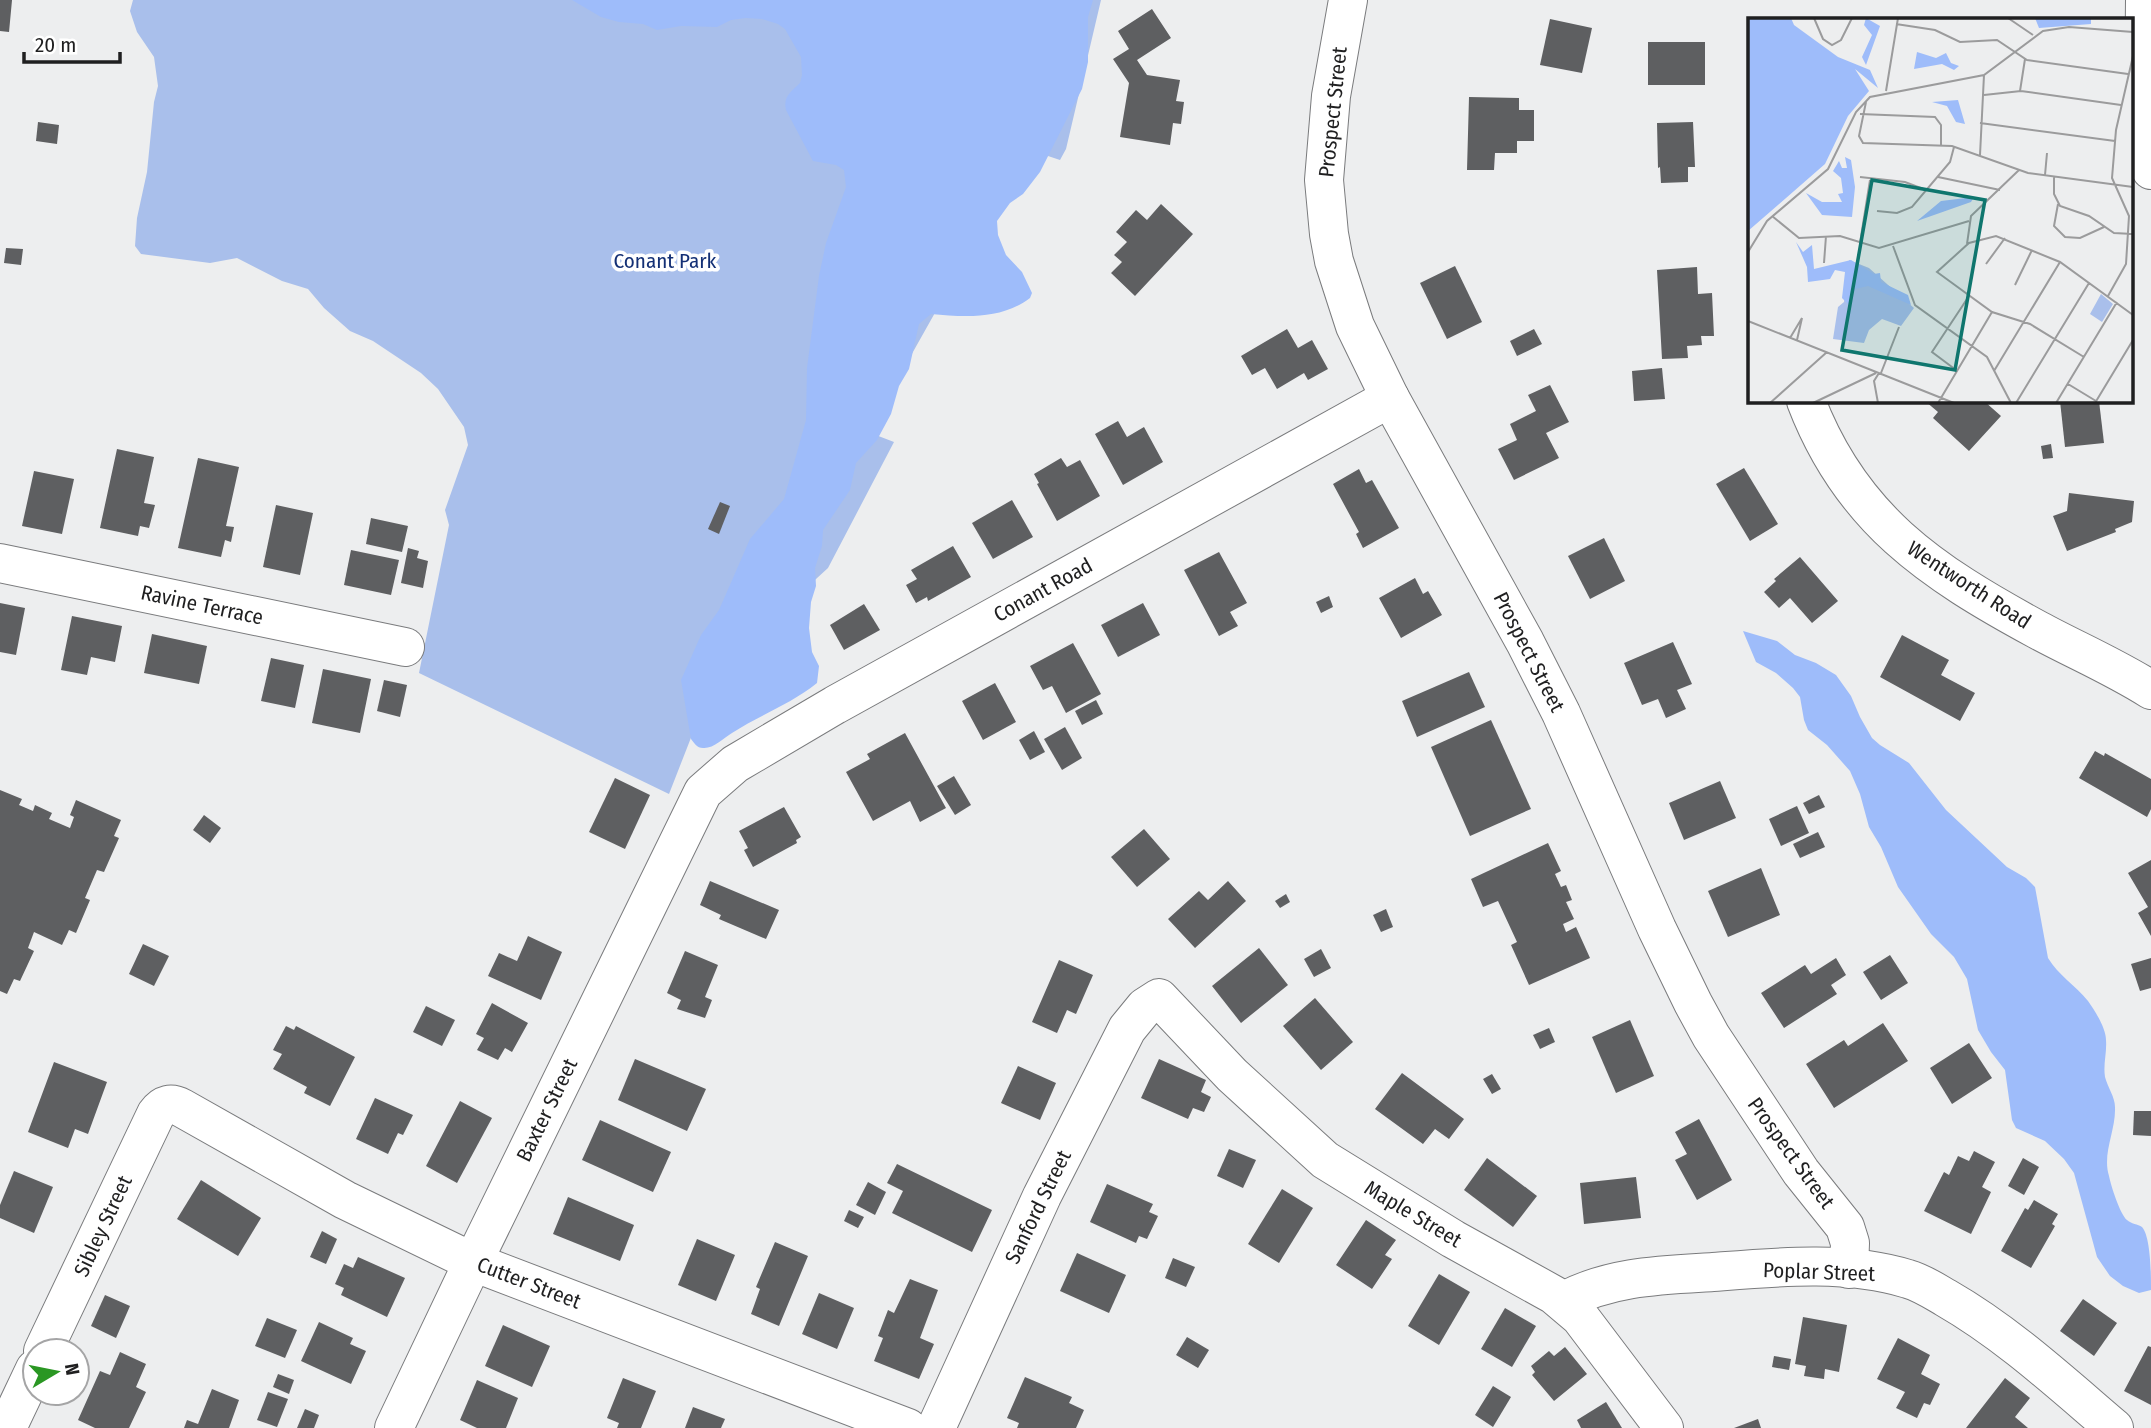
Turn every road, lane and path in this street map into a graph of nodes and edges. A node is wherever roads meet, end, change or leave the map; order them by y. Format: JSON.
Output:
{"nodes":[{"id":1,"x":1348,"y":0,"type":"edge"},
{"id":2,"x":2145,"y":0,"type":"edge"},
{"id":3,"x":2151,"y":170,"type":"edge"},
{"id":4,"x":1390,"y":398,"type":"junction"},
{"id":5,"x":1806,"y":402,"type":"edge"},
{"id":6,"x":0,"y":563,"type":"edge"},
{"id":7,"x":405,"y":647,"type":"dead end"},
{"id":8,"x":2148,"y":676,"type":"edge"},
{"id":9,"x":703,"y":793,"type":"joint"},
{"id":10,"x":1159,"y":998,"type":"joint"},
{"id":11,"x":167,"y":1105,"type":"joint"},
{"id":12,"x":473,"y":1262,"type":"junction"},
{"id":13,"x":1849,"y":1269,"type":"junction"},
{"id":14,"x":1564,"y":1301,"type":"junction"},
{"id":15,"x":51,"y":1337,"type":"edge"},
{"id":16,"x":21,"y":1398,"type":"edge"},
{"id":17,"x":7,"y":1428,"type":"edge"},
{"id":18,"x":394,"y":1428,"type":"edge"},
{"id":19,"x":908,"y":1428,"type":"edge"},
{"id":20,"x":936,"y":1428,"type":"edge"},
{"id":21,"x":1664,"y":1428,"type":"edge"},
{"id":22,"x":2113,"y":1428,"type":"edge"}],
"edges":[{"from":1,"to":4,"type":"street","name":"Prospect Street"},
{"from":2,"to":3,"type":"street"},
{"from":4,"to":9,"type":"street","name":"Conant Road"},
{"from":4,"to":13,"type":"street","name":"Prospect Street"},
{"from":5,"to":8,"type":"street","name":"Wentworth Road"},
{"from":6,"to":7,"type":"street","name":"Ravine Terrace"},
{"from":9,"to":12,"type":"street","name":"Baxter Street"},
{"from":10,"to":14,"type":"street","name":"Maple Street"},
{"from":10,"to":20,"type":"street","name":"Sanford Street"},
{"from":11,"to":12,"type":"street","name":"Cutter Street"},
{"from":11,"to":15,"type":"street","name":"Sibley Street"},
{"from":12,"to":18,"type":"street","name":"Baxter Street"},
{"from":12,"to":19,"type":"street","name":"Cutter Street"},
{"from":13,"to":14,"type":"street","name":"Poplar Street"},
{"from":13,"to":22,"type":"street","name":"Poplar Street"},
{"from":14,"to":21,"type":"street","name":"Maple Street"},
{"from":16,"to":17,"type":"street"}]}
